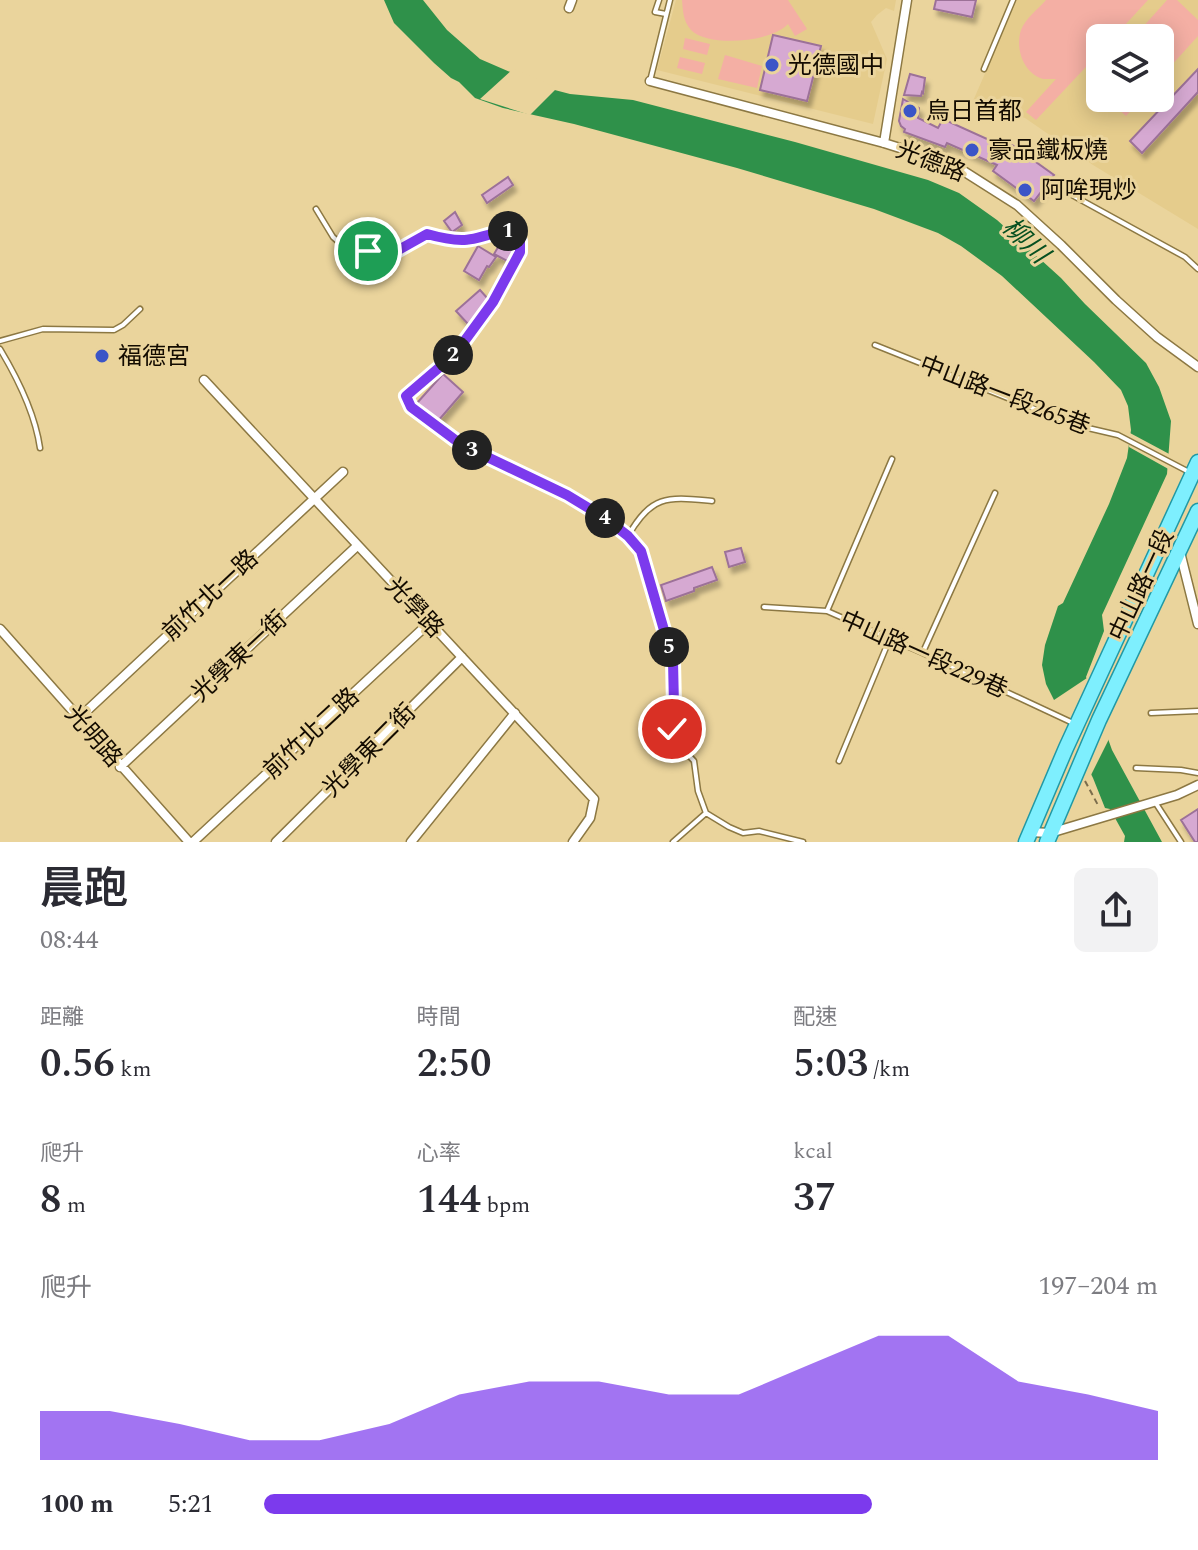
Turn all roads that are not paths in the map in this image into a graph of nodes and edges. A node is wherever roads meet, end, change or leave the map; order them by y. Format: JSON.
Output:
{"nodes":[{"id":1,"x":659,"y":0,"type":"edge"},
{"id":2,"x":670,"y":0,"type":"edge"},
{"id":3,"x":907,"y":0,"type":"edge"},
{"id":4,"x":1013,"y":0,"type":"edge"},
{"id":5,"x":666,"y":14,"type":"junction"},
{"id":6,"x":984,"y":69,"type":"dead end"},
{"id":7,"x":650,"y":81,"type":"joint"},
{"id":8,"x":884,"y":143,"type":"junction"},
{"id":9,"x":1061,"y":189,"type":"dead end"},
{"id":10,"x":316,"y":209,"type":"dead end"},
{"id":11,"x":1198,"y":269,"type":"edge"},
{"id":12,"x":140,"y":309,"type":"dead end"},
{"id":13,"x":0,"y":341,"type":"edge"},
{"id":14,"x":875,"y":345,"type":"dead end"},
{"id":15,"x":0,"y":349,"type":"edge"},
{"id":16,"x":1198,"y":367,"type":"edge"},
{"id":17,"x":204,"y":380,"type":"dead end"},
{"id":18,"x":40,"y":448,"type":"dead end"},
{"id":19,"x":892,"y":459,"type":"dead end"},
{"id":20,"x":1190,"y":467,"type":"edge"},
{"id":21,"x":343,"y":472,"type":"dead end"},
{"id":22,"x":995,"y":493,"type":"dead end"},
{"id":23,"x":314,"y":498,"type":"junction"},
{"id":24,"x":712,"y":501,"type":"dead end"},
{"id":25,"x":1198,"y":511,"type":"edge"},
{"id":26,"x":1194,"y":529,"type":"edge"},
{"id":27,"x":628,"y":536,"type":"junction"},
{"id":28,"x":357,"y":546,"type":"junction"},
{"id":29,"x":1180,"y":552,"type":"junction"},
{"id":30,"x":764,"y":607,"type":"dead end"},
{"id":31,"x":1196,"y":608,"type":"edge"},
{"id":32,"x":827,"y":611,"type":"junction"},
{"id":33,"x":429,"y":623,"type":"junction"},
{"id":34,"x":1198,"y":624,"type":"edge"},
{"id":35,"x":0,"y":629,"type":"edge"},
{"id":36,"x":890,"y":638,"type":"junction"},
{"id":37,"x":923,"y":653,"type":"junction"},
{"id":38,"x":462,"y":657,"type":"junction"},
{"id":39,"x":1198,"y":711,"type":"edge"},
{"id":40,"x":515,"y":713,"type":"junction"},
{"id":41,"x":1151,"y":713,"type":"dead end"},
{"id":42,"x":78,"y":719,"type":"junction"},
{"id":43,"x":1077,"y":725,"type":"junction"},
{"id":44,"x":839,"y":761,"type":"dead end"},
{"id":45,"x":120,"y":767,"type":"junction"},
{"id":46,"x":1136,"y":768,"type":"dead end"},
{"id":47,"x":1198,"y":773,"type":"edge"},
{"id":48,"x":1198,"y":785,"type":"edge"},
{"id":49,"x":1155,"y":802,"type":"junction"},
{"id":50,"x":706,"y":813,"type":"junction"},
{"id":51,"x":1028,"y":837,"type":"edge"},
{"id":52,"x":1048,"y":838,"type":"edge"},
{"id":53,"x":191,"y":842,"type":"edge"},
{"id":54,"x":276,"y":842,"type":"edge"},
{"id":55,"x":411,"y":842,"type":"edge"},
{"id":56,"x":573,"y":842,"type":"edge"},
{"id":57,"x":673,"y":842,"type":"edge"},
{"id":58,"x":803,"y":842,"type":"edge"},
{"id":59,"x":1181,"y":842,"type":"edge"}],
"edges":[{"from":1,"to":5,"type":"lane"},
{"from":2,"to":5,"type":"lane"},
{"from":3,"to":8,"type":"street"},
{"from":4,"to":6,"type":"lane"},
{"from":5,"to":7,"type":"lane"},
{"from":7,"to":8,"type":"street","name":"光德路"},
{"from":8,"to":16,"type":"street","name":"光德路"},
{"from":9,"to":11,"type":"lane"},
{"from":10,"to":27,"type":"lane"},
{"from":12,"to":13,"type":"lane"},
{"from":14,"to":20,"type":"lane","name":"中山路一段265巷"},
{"from":15,"to":18,"type":"lane"},
{"from":17,"to":23,"type":"street","name":"光學路"},
{"from":19,"to":32,"type":"lane"},
{"from":20,"to":43,"type":"main road","name":"中山路一段"},
{"from":21,"to":23,"type":"street","name":"前竹北一路"},
{"from":22,"to":37,"type":"lane"},
{"from":23,"to":28,"type":"street","name":"光學路"},
{"from":23,"to":42,"type":"street","name":"前竹北一路"},
{"from":24,"to":27,"type":"lane"},
{"from":25,"to":26,"type":"main road","name":"中山路一段"},
{"from":26,"to":29,"type":"main road","name":"中山路一段"},
{"from":27,"to":50,"type":"lane"},
{"from":28,"to":33,"type":"street","name":"光學路"},
{"from":28,"to":45,"type":"street","name":"光學東一街"},
{"from":29,"to":31,"type":"street"},
{"from":29,"to":52,"type":"main road","name":"中山路一段"},
{"from":30,"to":32,"type":"lane","name":"中山路一段229巷"},
{"from":31,"to":34,"type":"street"},
{"from":32,"to":36,"type":"lane","name":"中山路一段229巷"},
{"from":33,"to":38,"type":"street","name":"光學路"},
{"from":33,"to":53,"type":"street","name":"前竹北二路"},
{"from":35,"to":42,"type":"street","name":"光明路"},
{"from":36,"to":37,"type":"lane","name":"中山路一段229巷"},
{"from":36,"to":44,"type":"lane"},
{"from":37,"to":43,"type":"lane","name":"中山路一段229巷"},
{"from":38,"to":40,"type":"street","name":"光學路"},
{"from":38,"to":54,"type":"street","name":"光學東二街"},
{"from":39,"to":41,"type":"lane"},
{"from":40,"to":55,"type":"street"},
{"from":40,"to":56,"type":"street","name":"光學路"},
{"from":42,"to":45,"type":"street","name":"光明路"},
{"from":43,"to":51,"type":"main road","name":"中山路一段"},
{"from":45,"to":53,"type":"street","name":"光明路"},
{"from":46,"to":47,"type":"lane"},
{"from":48,"to":49,"type":"street"},
{"from":49,"to":52,"type":"street"},
{"from":49,"to":59,"type":"lane"},
{"from":50,"to":57,"type":"lane"},
{"from":50,"to":58,"type":"lane"},
{"from":51,"to":52,"type":"street"}]}
